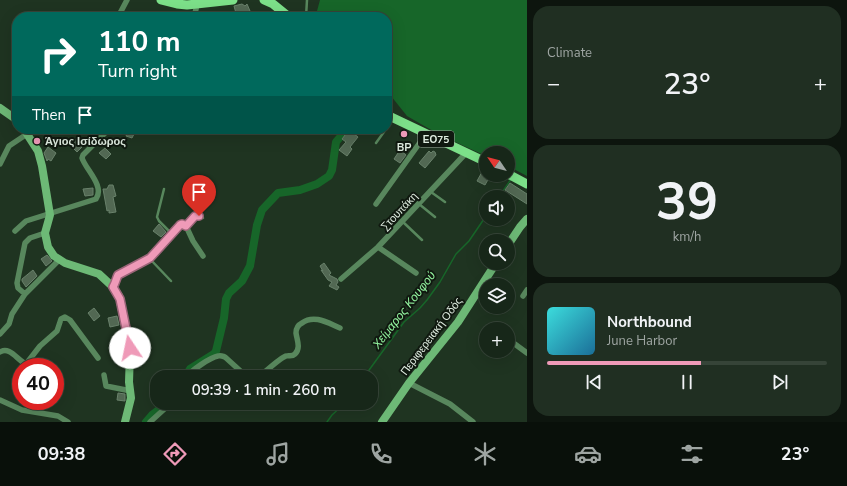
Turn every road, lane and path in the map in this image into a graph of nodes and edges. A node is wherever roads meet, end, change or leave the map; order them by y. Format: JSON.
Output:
{"nodes":[{"id":1,"x":127,"y":0,"type":"edge"},
{"id":2,"x":163,"y":0,"type":"edge"},
{"id":3,"x":233,"y":0,"type":"edge"},
{"id":4,"x":264,"y":0,"type":"edge"},
{"id":5,"x":307,"y":0,"type":"edge"},
{"id":6,"x":197,"y":5,"type":"junction"},
{"id":7,"x":121,"y":12,"type":"edge"},
{"id":8,"x":195,"y":12,"type":"edge"},
{"id":9,"x":282,"y":12,"type":"edge"},
{"id":10,"x":306,"y":12,"type":"edge"},
{"id":11,"x":0,"y":108,"type":"edge"},
{"id":12,"x":12,"y":116,"type":"edge"},
{"id":13,"x":392,"y":118,"type":"edge"},
{"id":14,"x":25,"y":134,"type":"edge"},
{"id":15,"x":30,"y":134,"type":"edge"},
{"id":16,"x":103,"y":134,"type":"edge"},
{"id":17,"x":382,"y":134,"type":"edge"},
{"id":18,"x":426,"y":134,"type":"junction"},
{"id":19,"x":376,"y":143,"type":"dead end"},
{"id":20,"x":467,"y":152,"type":"junction"},
{"id":21,"x":479,"y":158,"type":"edge"},
{"id":22,"x":0,"y":164,"type":"edge"},
{"id":23,"x":515,"y":176,"type":"edge"},
{"id":24,"x":515,"y":177,"type":"edge"},
{"id":25,"x":527,"y":180,"type":"edge"},
{"id":26,"x":527,"y":184,"type":"edge"},
{"id":27,"x":164,"y":189,"type":"dead end"},
{"id":28,"x":430,"y":192,"type":"junction"},
{"id":29,"x":445,"y":202,"type":"dead end"},
{"id":30,"x":376,"y":204,"type":"dead end"},
{"id":31,"x":419,"y":204,"type":"junction"},
{"id":32,"x":527,"y":212,"type":"edge"},
{"id":33,"x":50,"y":215,"type":"junction"},
{"id":34,"x":435,"y":217,"type":"dead end"},
{"id":35,"x":202,"y":218,"type":"dead end"},
{"id":36,"x":527,"y":219,"type":"edge"},
{"id":37,"x":403,"y":222,"type":"junction"},
{"id":38,"x":186,"y":226,"type":"junction"},
{"id":39,"x":520,"y":227,"type":"junction"},
{"id":40,"x":15,"y":231,"type":"dead end"},
{"id":41,"x":45,"y":233,"type":"junction"},
{"id":42,"x":172,"y":234,"type":"junction"},
{"id":43,"x":515,"y":234,"type":"edge"},
{"id":44,"x":422,"y":240,"type":"dead end"},
{"id":45,"x":378,"y":247,"type":"junction"},
{"id":46,"x":203,"y":256,"type":"dead end"},
{"id":47,"x":150,"y":258,"type":"junction"},
{"id":48,"x":59,"y":260,"type":"junction"},
{"id":49,"x":491,"y":270,"type":"edge"},
{"id":50,"x":416,"y":273,"type":"dead end"},
{"id":51,"x":341,"y":279,"type":"dead end"},
{"id":52,"x":171,"y":280,"type":"dead end"},
{"id":53,"x":113,"y":287,"type":"junction"},
{"id":54,"x":527,"y":290,"type":"edge"},
{"id":55,"x":26,"y":294,"type":"junction"},
{"id":56,"x":523,"y":296,"type":"dead end"},
{"id":57,"x":340,"y":328,"type":"dead end"},
{"id":58,"x":0,"y":334,"type":"edge"},
{"id":59,"x":515,"y":344,"type":"edge"},
{"id":60,"x":0,"y":352,"type":"edge"},
{"id":61,"x":527,"y":353,"type":"edge"},
{"id":62,"x":98,"y":358,"type":"dead end"},
{"id":63,"x":193,"y":370,"type":"edge"},
{"id":64,"x":239,"y":370,"type":"edge"},
{"id":65,"x":268,"y":370,"type":"edge"},
{"id":66,"x":104,"y":375,"type":"dead end"},
{"id":67,"x":409,"y":383,"type":"junction"},
{"id":68,"x":131,"y":391,"type":"junction"},
{"id":69,"x":0,"y":400,"type":"edge"},
{"id":70,"x":163,"y":410,"type":"edge"},
{"id":71,"x":68,"y":422,"type":"edge"},
{"id":72,"x":125,"y":422,"type":"edge"},
{"id":73,"x":150,"y":422,"type":"edge"},
{"id":74,"x":382,"y":422,"type":"edge"},
{"id":75,"x":473,"y":422,"type":"edge"}],
"edges":[{"from":1,"to":7,"type":"street"},
{"from":2,"to":6,"type":"main road"},
{"from":3,"to":6,"type":"main road"},
{"from":4,"to":9,"type":"main road"},
{"from":5,"to":10,"type":"lane"},
{"from":6,"to":8,"type":"street"},
{"from":11,"to":12,"type":"street"},
{"from":13,"to":18,"type":"main road","number":"ΕΟ75"},
{"from":14,"to":22,"type":"street"},
{"from":15,"to":33,"type":"street"},
{"from":16,"to":33,"type":"street"},
{"from":17,"to":19,"type":"lane"},
{"from":18,"to":20,"type":"main road","number":"ΕΟ75"},
{"from":18,"to":30,"type":"street"},
{"from":20,"to":21,"type":"main road","number":"ΕΟ75"},
{"from":20,"to":28,"type":"street","name":"Στουπάκη"},
{"from":23,"to":25,"type":"main road"},
{"from":24,"to":26,"type":"main road"},
{"from":27,"to":42,"type":"lane"},
{"from":28,"to":29,"type":"lane"},
{"from":28,"to":31,"type":"street","name":"Στουπάκη"},
{"from":31,"to":34,"type":"lane"},
{"from":31,"to":37,"type":"street","name":"Στουπάκη"},
{"from":32,"to":39,"type":"street"},
{"from":33,"to":40,"type":"street"},
{"from":33,"to":41,"type":"street"},
{"from":35,"to":38,"type":"lane"},
{"from":36,"to":39,"type":"street"},
{"from":37,"to":44,"type":"lane"},
{"from":37,"to":45,"type":"street","name":"Στουπάκη"},
{"from":38,"to":42,"type":"street"},
{"from":38,"to":46,"type":"street"},
{"from":39,"to":43,"type":"street"},
{"from":41,"to":48,"type":"street"},
{"from":41,"to":55,"type":"street"},
{"from":42,"to":47,"type":"street"},
{"from":45,"to":50,"type":"street"},
{"from":45,"to":51,"type":"street","name":"Στουπάκη"},
{"from":47,"to":52,"type":"lane"},
{"from":47,"to":53,"type":"street"},
{"from":48,"to":53,"type":"street"},
{"from":48,"to":55,"type":"street"},
{"from":49,"to":67,"type":"street","name":"Περιφερειακή Οδός"},
{"from":53,"to":68,"type":"street"},
{"from":54,"to":56,"type":"street"},
{"from":55,"to":58,"type":"street"},
{"from":57,"to":65,"type":"street"},
{"from":59,"to":61,"type":"street"},
{"from":60,"to":62,"type":"street"},
{"from":63,"to":64,"type":"street"},
{"from":66,"to":68,"type":"street"},
{"from":67,"to":74,"type":"street","name":"Περιφερειακή Οδός"},
{"from":67,"to":75,"type":"street"},
{"from":68,"to":72,"type":"street"},
{"from":69,"to":71,"type":"street"},
{"from":70,"to":73,"type":"street"}]}
